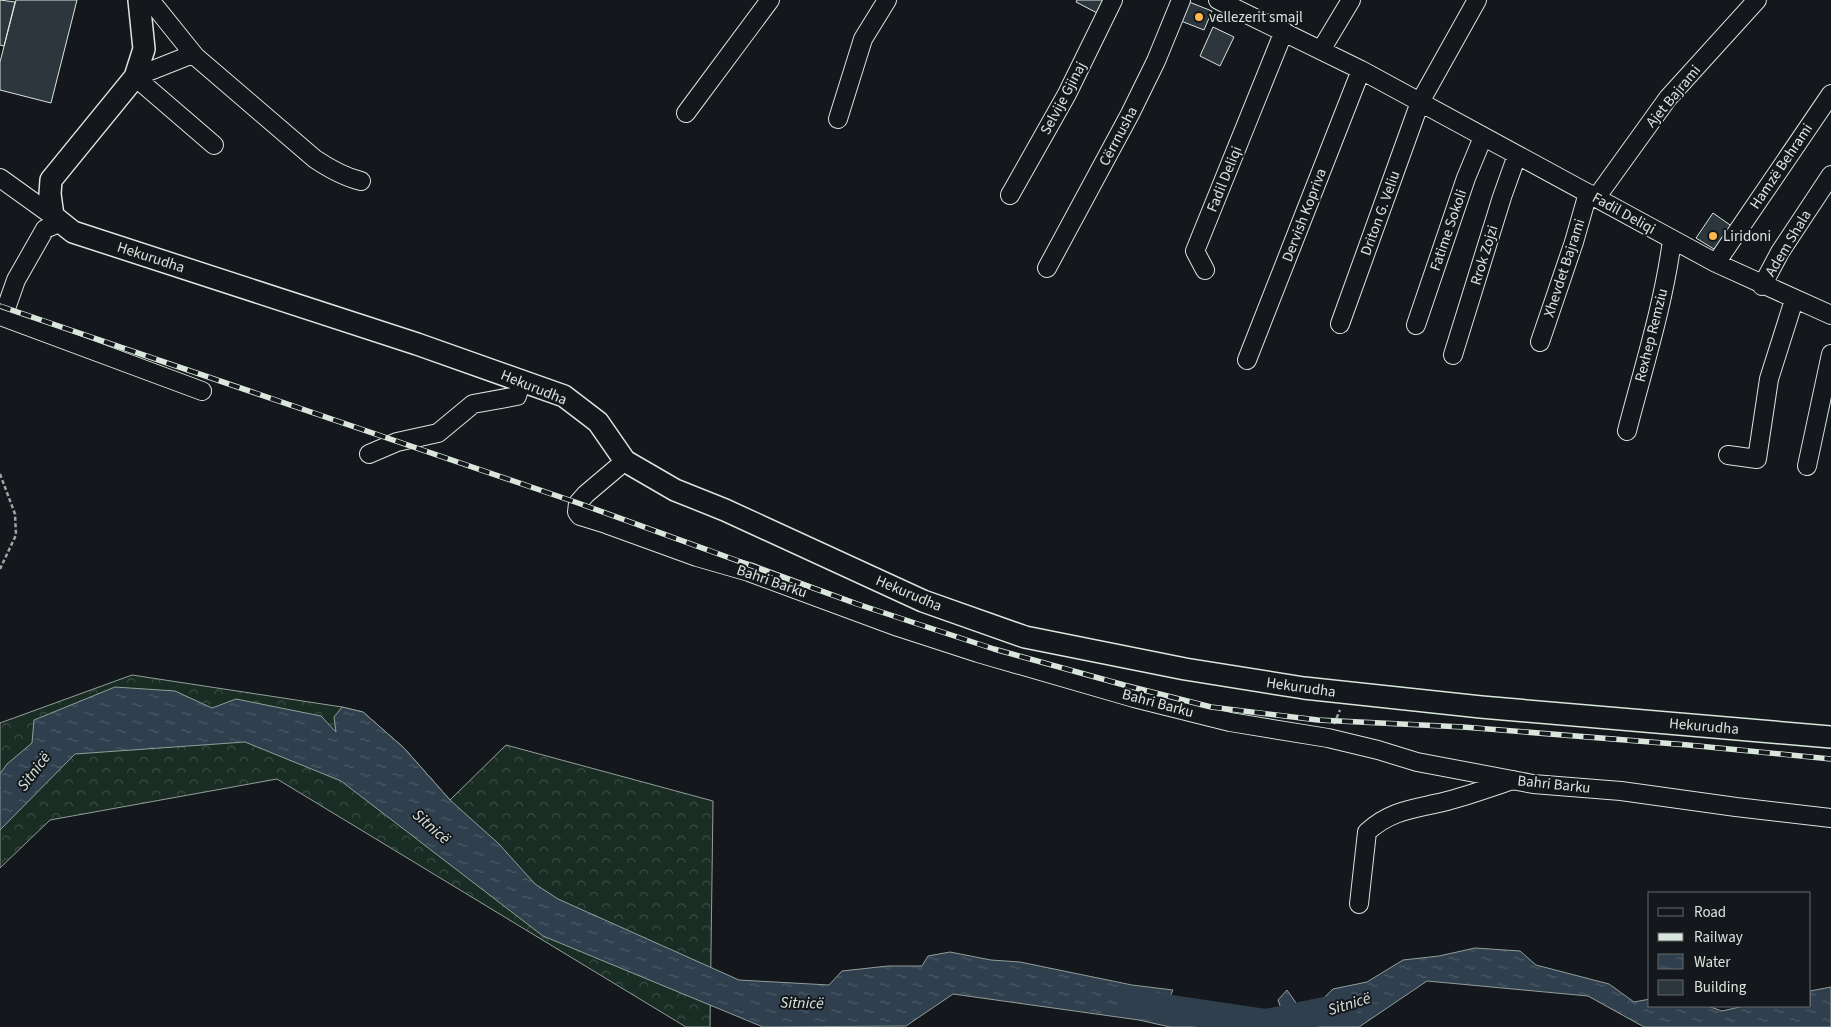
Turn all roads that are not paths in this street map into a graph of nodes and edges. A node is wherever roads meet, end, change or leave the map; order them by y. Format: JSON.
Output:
{"nodes":[{"id":1,"x":139,"y":0,"type":"edge"},
{"id":2,"x":150,"y":0,"type":"edge"},
{"id":3,"x":770,"y":0,"type":"edge"},
{"id":4,"x":887,"y":0,"type":"edge"},
{"id":5,"x":1113,"y":0,"type":"edge"},
{"id":6,"x":1181,"y":0,"type":"edge"},
{"id":7,"x":1218,"y":0,"type":"edge"},
{"id":8,"x":1351,"y":0,"type":"edge"},
{"id":9,"x":1477,"y":0,"type":"edge"},
{"id":10,"x":1757,"y":0,"type":"edge"},
{"id":11,"x":1284,"y":31,"type":"junction"},
{"id":12,"x":1321,"y":50,"type":"junction"},
{"id":13,"x":195,"y":56,"type":"junction"},
{"id":14,"x":1361,"y":70,"type":"junction"},
{"id":15,"x":135,"y":77,"type":"junction"},
{"id":16,"x":1831,"y":94,"type":"edge"},
{"id":17,"x":1420,"y":102,"type":"junction"},
{"id":18,"x":686,"y":113,"type":"dead end"},
{"id":19,"x":838,"y":120,"type":"dead end"},
{"id":20,"x":1483,"y":136,"type":"junction"},
{"id":21,"x":214,"y":145,"type":"dead end"},
{"id":22,"x":1517,"y":155,"type":"junction"},
{"id":23,"x":1831,"y":175,"type":"edge"},
{"id":24,"x":0,"y":178,"type":"edge"},
{"id":25,"x":361,"y":181,"type":"dead end"},
{"id":26,"x":1010,"y":195,"type":"dead end"},
{"id":27,"x":1592,"y":196,"type":"junction"},
{"id":28,"x":57,"y":219,"type":"junction"},
{"id":29,"x":1672,"y":240,"type":"junction"},
{"id":30,"x":1716,"y":264,"type":"junction"},
{"id":31,"x":1047,"y":268,"type":"dead end"},
{"id":32,"x":1205,"y":270,"type":"dead end"},
{"id":33,"x":1762,"y":286,"type":"junction"},
{"id":34,"x":1794,"y":300,"type":"junction"},
{"id":35,"x":1831,"y":315,"type":"edge"},
{"id":36,"x":1340,"y":324,"type":"dead end"},
{"id":37,"x":1416,"y":325,"type":"dead end"},
{"id":38,"x":1540,"y":342,"type":"dead end"},
{"id":39,"x":1831,"y":354,"type":"edge"},
{"id":40,"x":1453,"y":355,"type":"dead end"},
{"id":41,"x":1247,"y":360,"type":"dead end"},
{"id":42,"x":522,"y":380,"type":"junction"},
{"id":43,"x":202,"y":391,"type":"dead end"},
{"id":44,"x":1627,"y":431,"type":"dead end"},
{"id":45,"x":369,"y":454,"type":"dead end"},
{"id":46,"x":1728,"y":455,"type":"dead end"},
{"id":47,"x":625,"y":461,"type":"junction"},
{"id":48,"x":1807,"y":466,"type":"dead end"},
{"id":49,"x":1831,"y":738,"type":"edge"},
{"id":50,"x":1514,"y":780,"type":"junction"},
{"id":51,"x":1831,"y":818,"type":"edge"},
{"id":52,"x":1359,"y":904,"type":"dead end"}],
"edges":[{"from":1,"to":15,"type":"main road"},
{"from":2,"to":13,"type":"street"},
{"from":3,"to":18,"type":"street"},
{"from":4,"to":19,"type":"street"},
{"from":5,"to":26,"type":"street","name":"Selvije Gjinaj"},
{"from":6,"to":31,"type":"street","name":"Cërrnusha"},
{"from":7,"to":11,"type":"street","name":"Fadil Deliqi"},
{"from":8,"to":12,"type":"street"},
{"from":9,"to":17,"type":"street"},
{"from":10,"to":27,"type":"street","name":"Ajet Bajrami"},
{"from":11,"to":12,"type":"street","name":"Fadil Deliqi"},
{"from":11,"to":32,"type":"street","name":"Fadil Deliqi"},
{"from":12,"to":14,"type":"street","name":"Fadil Deliqi"},
{"from":13,"to":15,"type":"street"},
{"from":13,"to":25,"type":"street"},
{"from":14,"to":17,"type":"street","name":"Fadil Deliqi"},
{"from":14,"to":41,"type":"street","name":"Dervish Kopriva"},
{"from":15,"to":21,"type":"street"},
{"from":15,"to":28,"type":"main road"},
{"from":16,"to":30,"type":"street","name":"Hamzë Behrami"},
{"from":17,"to":20,"type":"street","name":"Fadil Deliqi"},
{"from":17,"to":36,"type":"street","name":"Driton G. Veliu"},
{"from":20,"to":22,"type":"street","name":"Fadil Deliqi"},
{"from":20,"to":37,"type":"street","name":"Fatime Sokoli"},
{"from":22,"to":27,"type":"street","name":"Fadil Deliqi"},
{"from":22,"to":40,"type":"street","name":"Rrok Zojzi"},
{"from":23,"to":33,"type":"street","name":"Adem Shala"},
{"from":24,"to":28,"type":"street"},
{"from":27,"to":29,"type":"street","name":"Fadil Deliqi"},
{"from":27,"to":38,"type":"street","name":"Xhevdet Bajrami"},
{"from":28,"to":42,"type":"main road","name":"Hekurudha"},
{"from":28,"to":43,"type":"street"},
{"from":29,"to":30,"type":"street","name":"Fadil Deliqi"},
{"from":29,"to":44,"type":"street","name":"Rexhep Remziu"},
{"from":30,"to":33,"type":"street","name":"Fadil Deliqi"},
{"from":33,"to":34,"type":"street","name":"Fadil Deliqi"},
{"from":34,"to":35,"type":"street","name":"Fadil Deliqi"},
{"from":34,"to":46,"type":"street"},
{"from":39,"to":48,"type":"street"},
{"from":42,"to":45,"type":"street"},
{"from":42,"to":47,"type":"main road","name":"Hekurudha"},
{"from":47,"to":49,"type":"main road","name":"Hekurudha"},
{"from":47,"to":50,"type":"street","name":"Bahri Barku"},
{"from":50,"to":51,"type":"street","name":"Bahri Barku"},
{"from":50,"to":52,"type":"street"}]}
